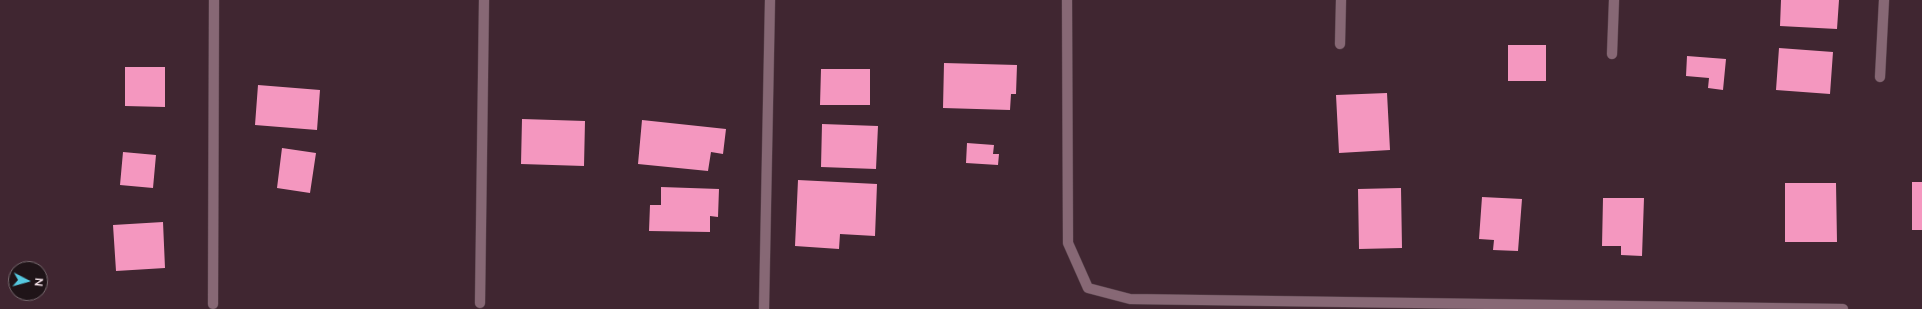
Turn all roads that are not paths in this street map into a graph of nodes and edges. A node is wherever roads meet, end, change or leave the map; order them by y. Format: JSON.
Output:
{"nodes":[{"id":1,"x":214,"y":0,"type":"edge"},
{"id":2,"x":484,"y":0,"type":"edge"},
{"id":3,"x":770,"y":0,"type":"edge"},
{"id":4,"x":1066,"y":0,"type":"edge"},
{"id":5,"x":1341,"y":0,"type":"edge"},
{"id":6,"x":1614,"y":0,"type":"edge"},
{"id":7,"x":1884,"y":0,"type":"edge"},
{"id":8,"x":1340,"y":44,"type":"dead end"},
{"id":9,"x":1612,"y":54,"type":"dead end"},
{"id":10,"x":1880,"y":77,"type":"dead end"},
{"id":11,"x":480,"y":303,"type":"dead end"},
{"id":12,"x":213,"y":304,"type":"dead end"},
{"id":13,"x":1690,"y":308,"type":"edge"},
{"id":14,"x":764,"y":309,"type":"edge"},
{"id":15,"x":1844,"y":309,"type":"edge"}],
"edges":[{"from":1,"to":12,"type":"street"},
{"from":2,"to":11,"type":"street"},
{"from":3,"to":14,"type":"street"},
{"from":4,"to":13,"type":"street"},
{"from":5,"to":8,"type":"street"},
{"from":6,"to":9,"type":"street"},
{"from":7,"to":10,"type":"street"},
{"from":13,"to":15,"type":"street"}]}
